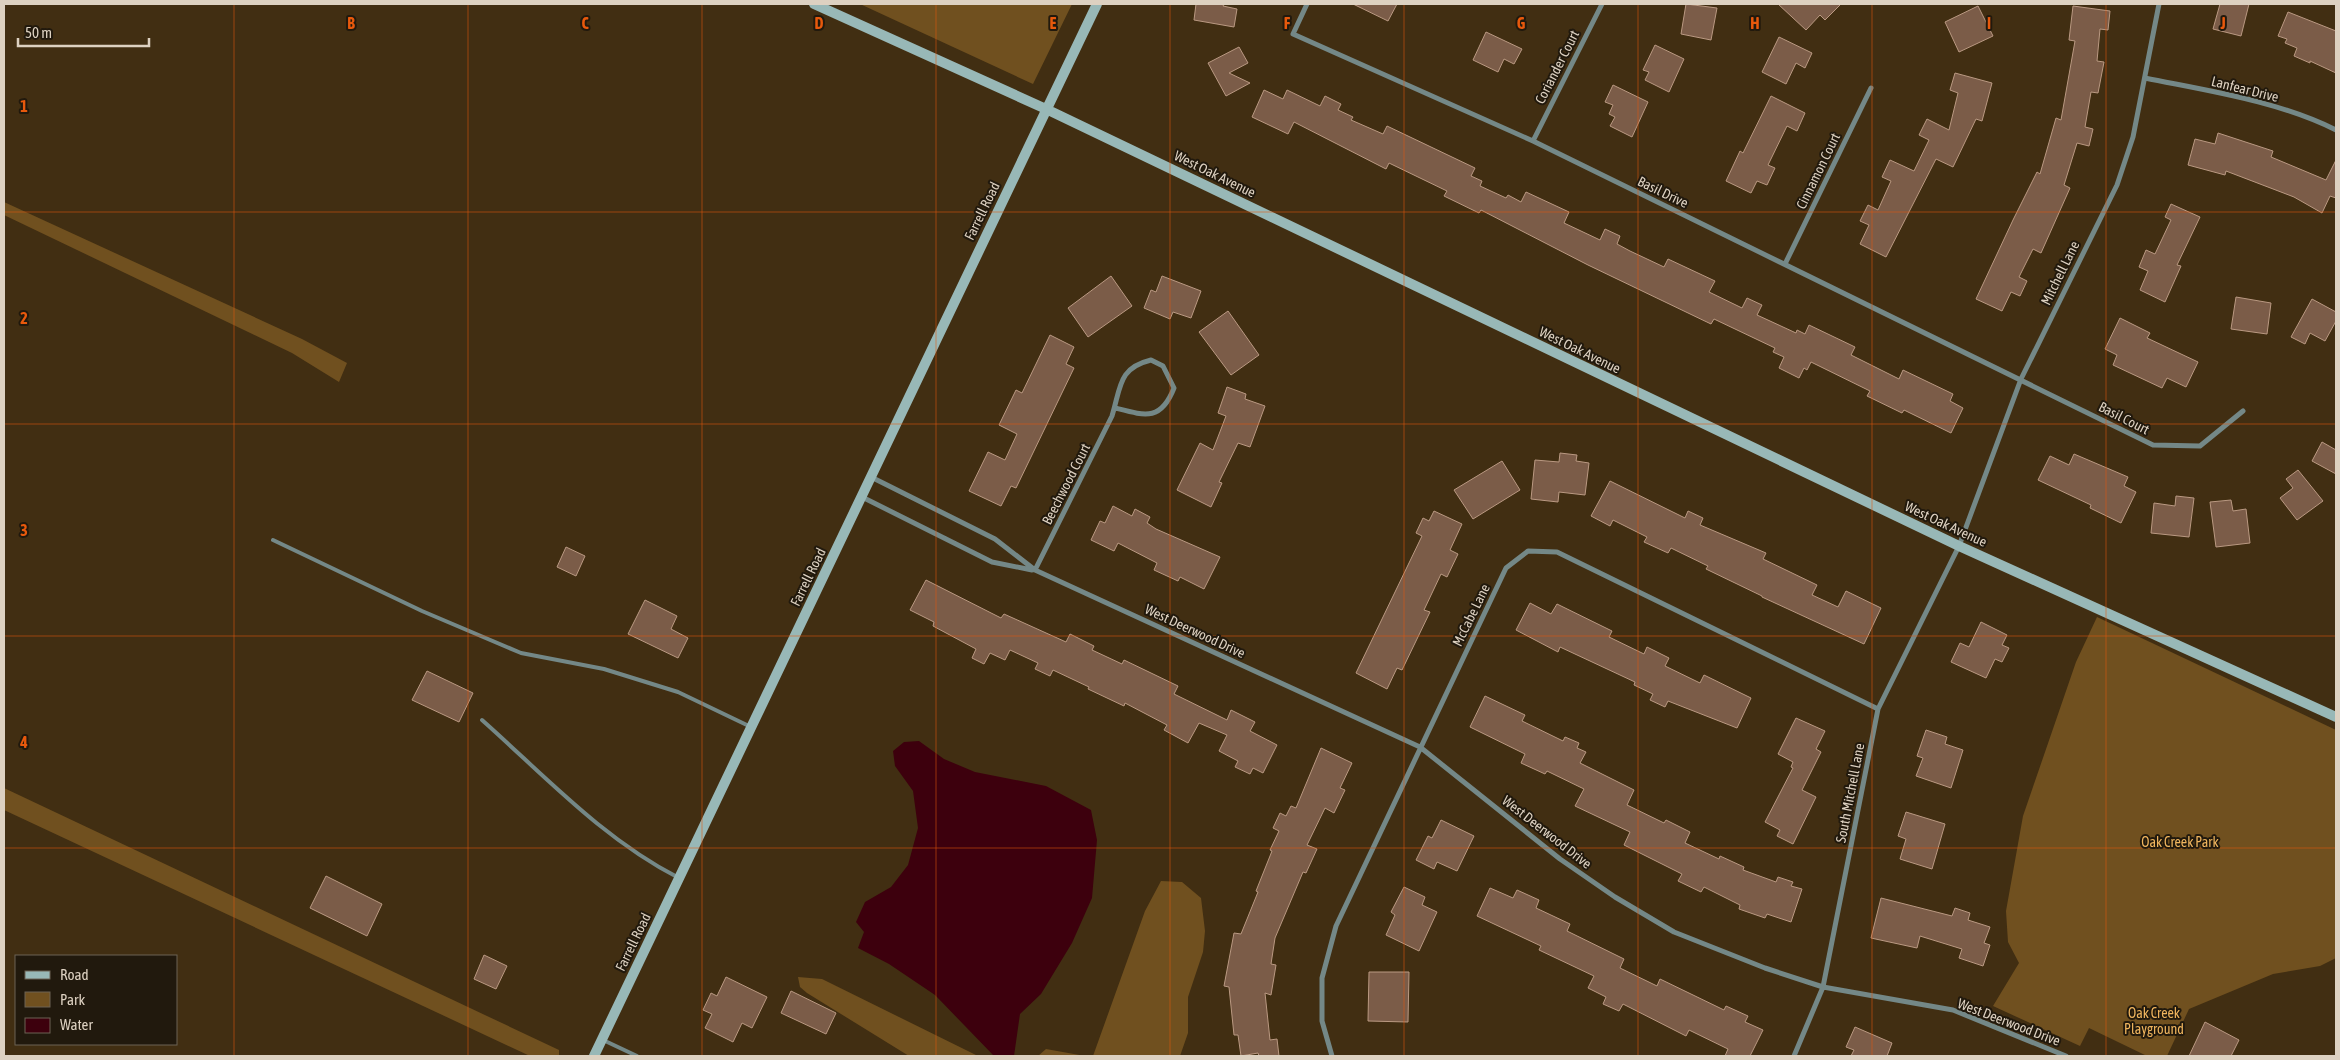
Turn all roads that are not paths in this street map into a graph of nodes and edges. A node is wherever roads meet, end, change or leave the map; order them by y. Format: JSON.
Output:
{"nodes":[{"id":1,"x":814,"y":4,"type":"edge"},
{"id":2,"x":1097,"y":4,"type":"edge"},
{"id":3,"x":1307,"y":4,"type":"edge"},
{"id":4,"x":1602,"y":4,"type":"edge"},
{"id":5,"x":2158,"y":4,"type":"edge"},
{"id":6,"x":2146,"y":78,"type":"junction"},
{"id":7,"x":1870,"y":88,"type":"dead end"},
{"id":8,"x":1046,"y":109,"type":"junction"},
{"id":9,"x":2336,"y":130,"type":"edge"},
{"id":10,"x":1533,"y":141,"type":"junction"},
{"id":11,"x":1785,"y":264,"type":"junction"},
{"id":12,"x":2021,"y":379,"type":"junction"},
{"id":13,"x":1115,"y":408,"type":"junction"},
{"id":14,"x":2243,"y":411,"type":"dead end"},
{"id":15,"x":871,"y":477,"type":"junction"},
{"id":16,"x":862,"y":497,"type":"junction"},
{"id":17,"x":273,"y":540,"type":"dead end"},
{"id":18,"x":1959,"y":546,"type":"junction"},
{"id":19,"x":1035,"y":570,"type":"junction"},
{"id":20,"x":1878,"y":709,"type":"junction"},
{"id":21,"x":2336,"y":717,"type":"edge"},
{"id":22,"x":482,"y":720,"type":"dead end"},
{"id":23,"x":751,"y":727,"type":"junction"},
{"id":24,"x":1420,"y":747,"type":"junction"},
{"id":25,"x":679,"y":878,"type":"junction"},
{"id":26,"x":1822,"y":987,"type":"junction"},
{"id":27,"x":602,"y":1040,"type":"junction"},
{"id":28,"x":594,"y":1056,"type":"edge"},
{"id":29,"x":637,"y":1056,"type":"edge"},
{"id":30,"x":1332,"y":1056,"type":"edge"},
{"id":31,"x":1794,"y":1056,"type":"edge"},
{"id":32,"x":2066,"y":1056,"type":"edge"}],
"edges":[{"from":1,"to":8,"type":"street","name":"West Oak Avenue"},
{"from":2,"to":8,"type":"street","name":"Farrell Road"},
{"from":3,"to":10,"type":"street","name":"Basil Drive"},
{"from":4,"to":10,"type":"street","name":"Coriander Court"},
{"from":5,"to":6,"type":"street","name":"Mitchell Lane"},
{"from":6,"to":9,"type":"street","name":"Lanfear Drive"},
{"from":6,"to":12,"type":"street","name":"Mitchell Lane"},
{"from":7,"to":11,"type":"street","name":"Cinnamon Court"},
{"from":8,"to":15,"type":"street","name":"Farrell Road"},
{"from":8,"to":18,"type":"street","name":"West Oak Avenue"},
{"from":10,"to":11,"type":"street","name":"Basil Drive"},
{"from":11,"to":12,"type":"street","name":"Basil Drive"},
{"from":12,"to":14,"type":"street","name":"Basil Court"},
{"from":12,"to":18,"type":"street","name":"Mitchell Lane"},
{"from":13,"to":13,"type":"street","name":"Beechwood Court"},
{"from":13,"to":19,"type":"street","name":"Beechwood Court"},
{"from":15,"to":16,"type":"street","name":"Farrell Road"},
{"from":15,"to":19,"type":"street","name":"West Deerwood Drive"},
{"from":16,"to":19,"type":"street","name":"West Deerwood Drive"},
{"from":16,"to":23,"type":"street","name":"Farrell Road"},
{"from":17,"to":23,"type":"lane"},
{"from":18,"to":20,"type":"street","name":"South Mitchell Lane"},
{"from":18,"to":21,"type":"street","name":"West Oak Avenue"},
{"from":19,"to":24,"type":"street","name":"West Deerwood Drive"},
{"from":20,"to":24,"type":"street","name":"McCabe Lane"},
{"from":20,"to":26,"type":"street","name":"South Mitchell Lane"},
{"from":22,"to":25,"type":"lane"},
{"from":23,"to":25,"type":"street","name":"Farrell Road"},
{"from":24,"to":26,"type":"street","name":"West Deerwood Drive"},
{"from":24,"to":30,"type":"street","name":"McCabe Lane"},
{"from":25,"to":27,"type":"street","name":"Farrell Road"},
{"from":26,"to":31,"type":"street","name":"South Mitchell Lane"},
{"from":26,"to":32,"type":"street","name":"West Deerwood Drive"},
{"from":27,"to":28,"type":"street","name":"Farrell Road"},
{"from":27,"to":29,"type":"lane"}]}
